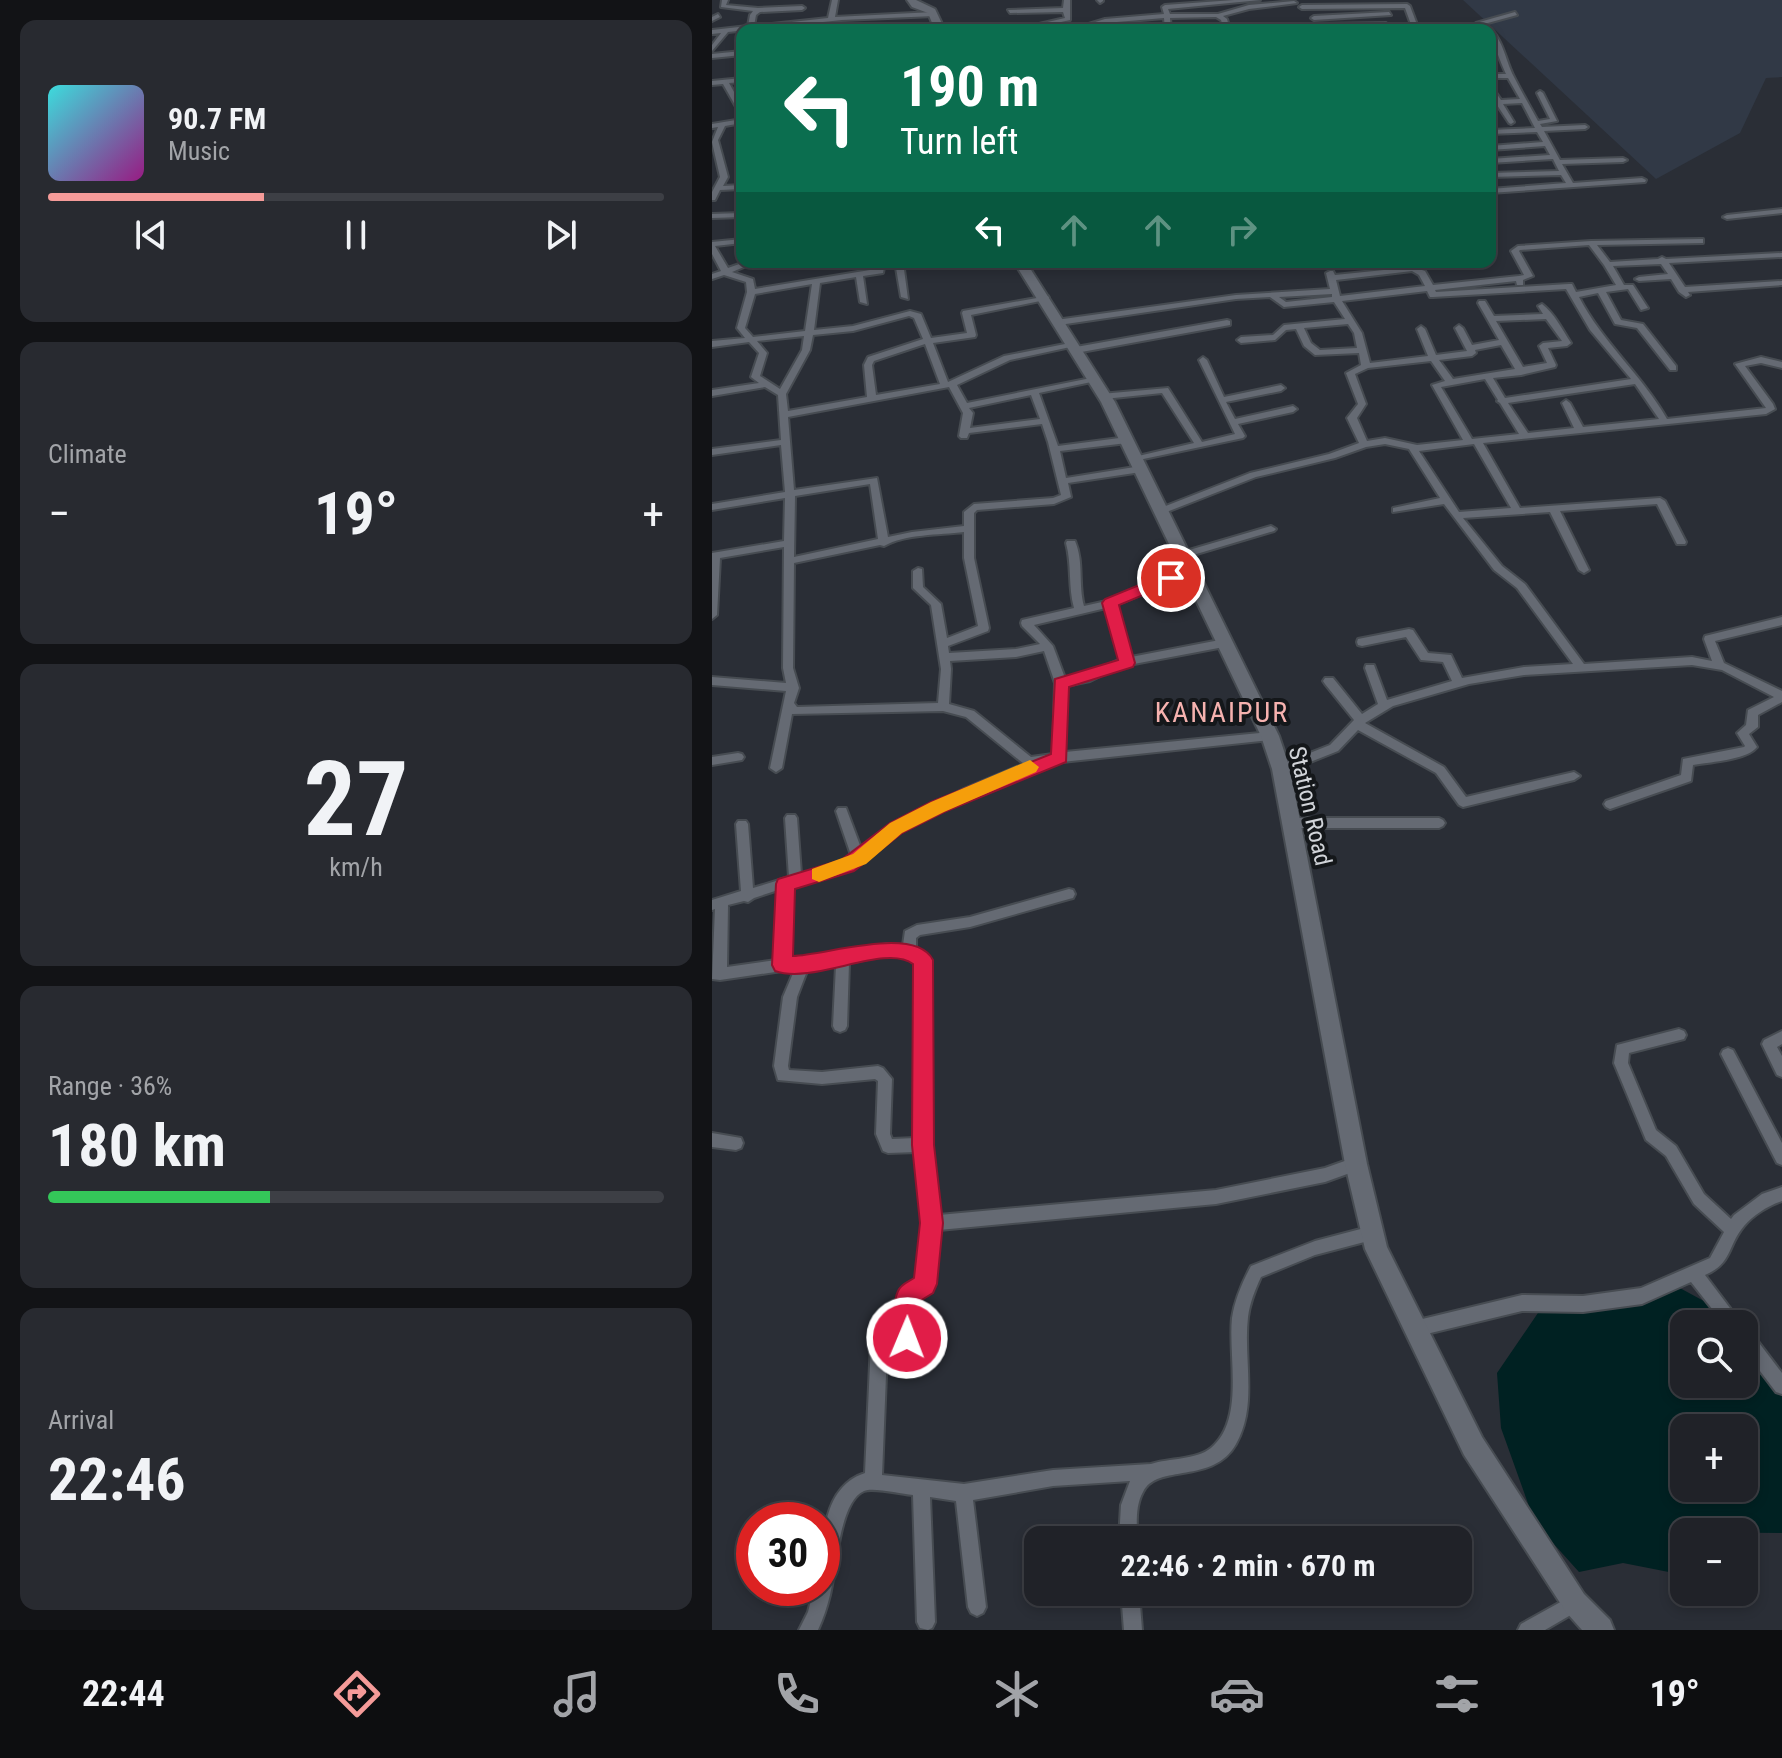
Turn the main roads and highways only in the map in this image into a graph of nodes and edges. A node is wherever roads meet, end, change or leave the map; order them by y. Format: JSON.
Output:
{"nodes":[{"id":1,"x":911,"y":0,"type":"edge"},
{"id":2,"x":938,"y":24,"type":"edge"},
{"id":3,"x":1024,"y":268,"type":"edge"},
{"id":4,"x":1600,"y":1630,"type":"edge"}],
"edges":[{"from":1,"to":2,"type":"main road"},
{"from":3,"to":4,"type":"main road","name":"Station Road"}]}
